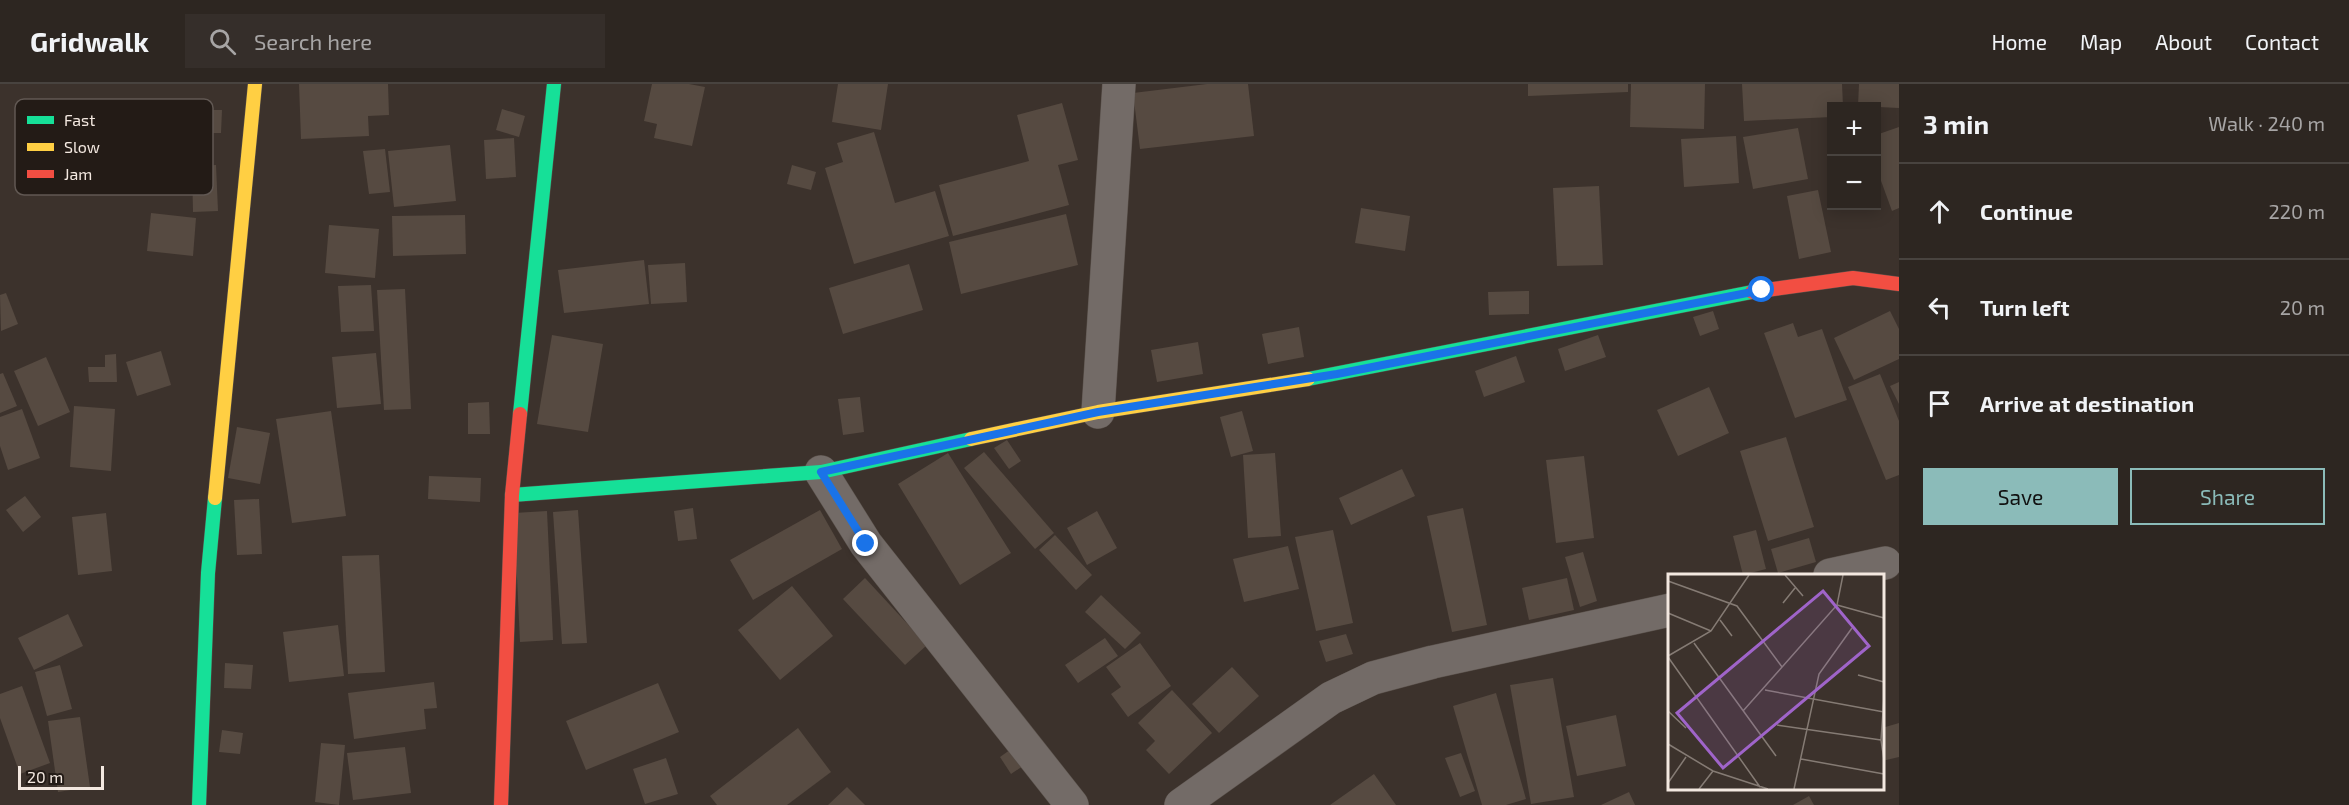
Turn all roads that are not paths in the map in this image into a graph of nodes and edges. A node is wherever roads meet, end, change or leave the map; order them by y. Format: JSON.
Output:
{"nodes":[{"id":1,"x":255,"y":84,"type":"edge"},
{"id":2,"x":554,"y":84,"type":"edge"},
{"id":3,"x":1119,"y":84,"type":"edge"},
{"id":4,"x":1899,"y":284,"type":"edge"},
{"id":5,"x":1098,"y":412,"type":"junction"},
{"id":6,"x":821,"y":472,"type":"junction"},
{"id":7,"x":512,"y":495,"type":"junction"},
{"id":8,"x":1885,"y":563,"type":"dead end"},
{"id":9,"x":1838,"y":574,"type":"edge"},
{"id":10,"x":1668,"y":610,"type":"edge"},
{"id":11,"x":199,"y":805,"type":"edge"},
{"id":12,"x":501,"y":805,"type":"edge"},
{"id":13,"x":1072,"y":805,"type":"edge"},
{"id":14,"x":1181,"y":805,"type":"edge"}],
"edges":[{"from":1,"to":11,"type":"street"},
{"from":2,"to":7,"type":"street"},
{"from":3,"to":5,"type":"street"},
{"from":4,"to":5,"type":"street"},
{"from":5,"to":6,"type":"street"},
{"from":6,"to":7,"type":"street"},
{"from":6,"to":13,"type":"street"},
{"from":7,"to":12,"type":"street"},
{"from":8,"to":9,"type":"street"},
{"from":10,"to":14,"type":"street"}]}
